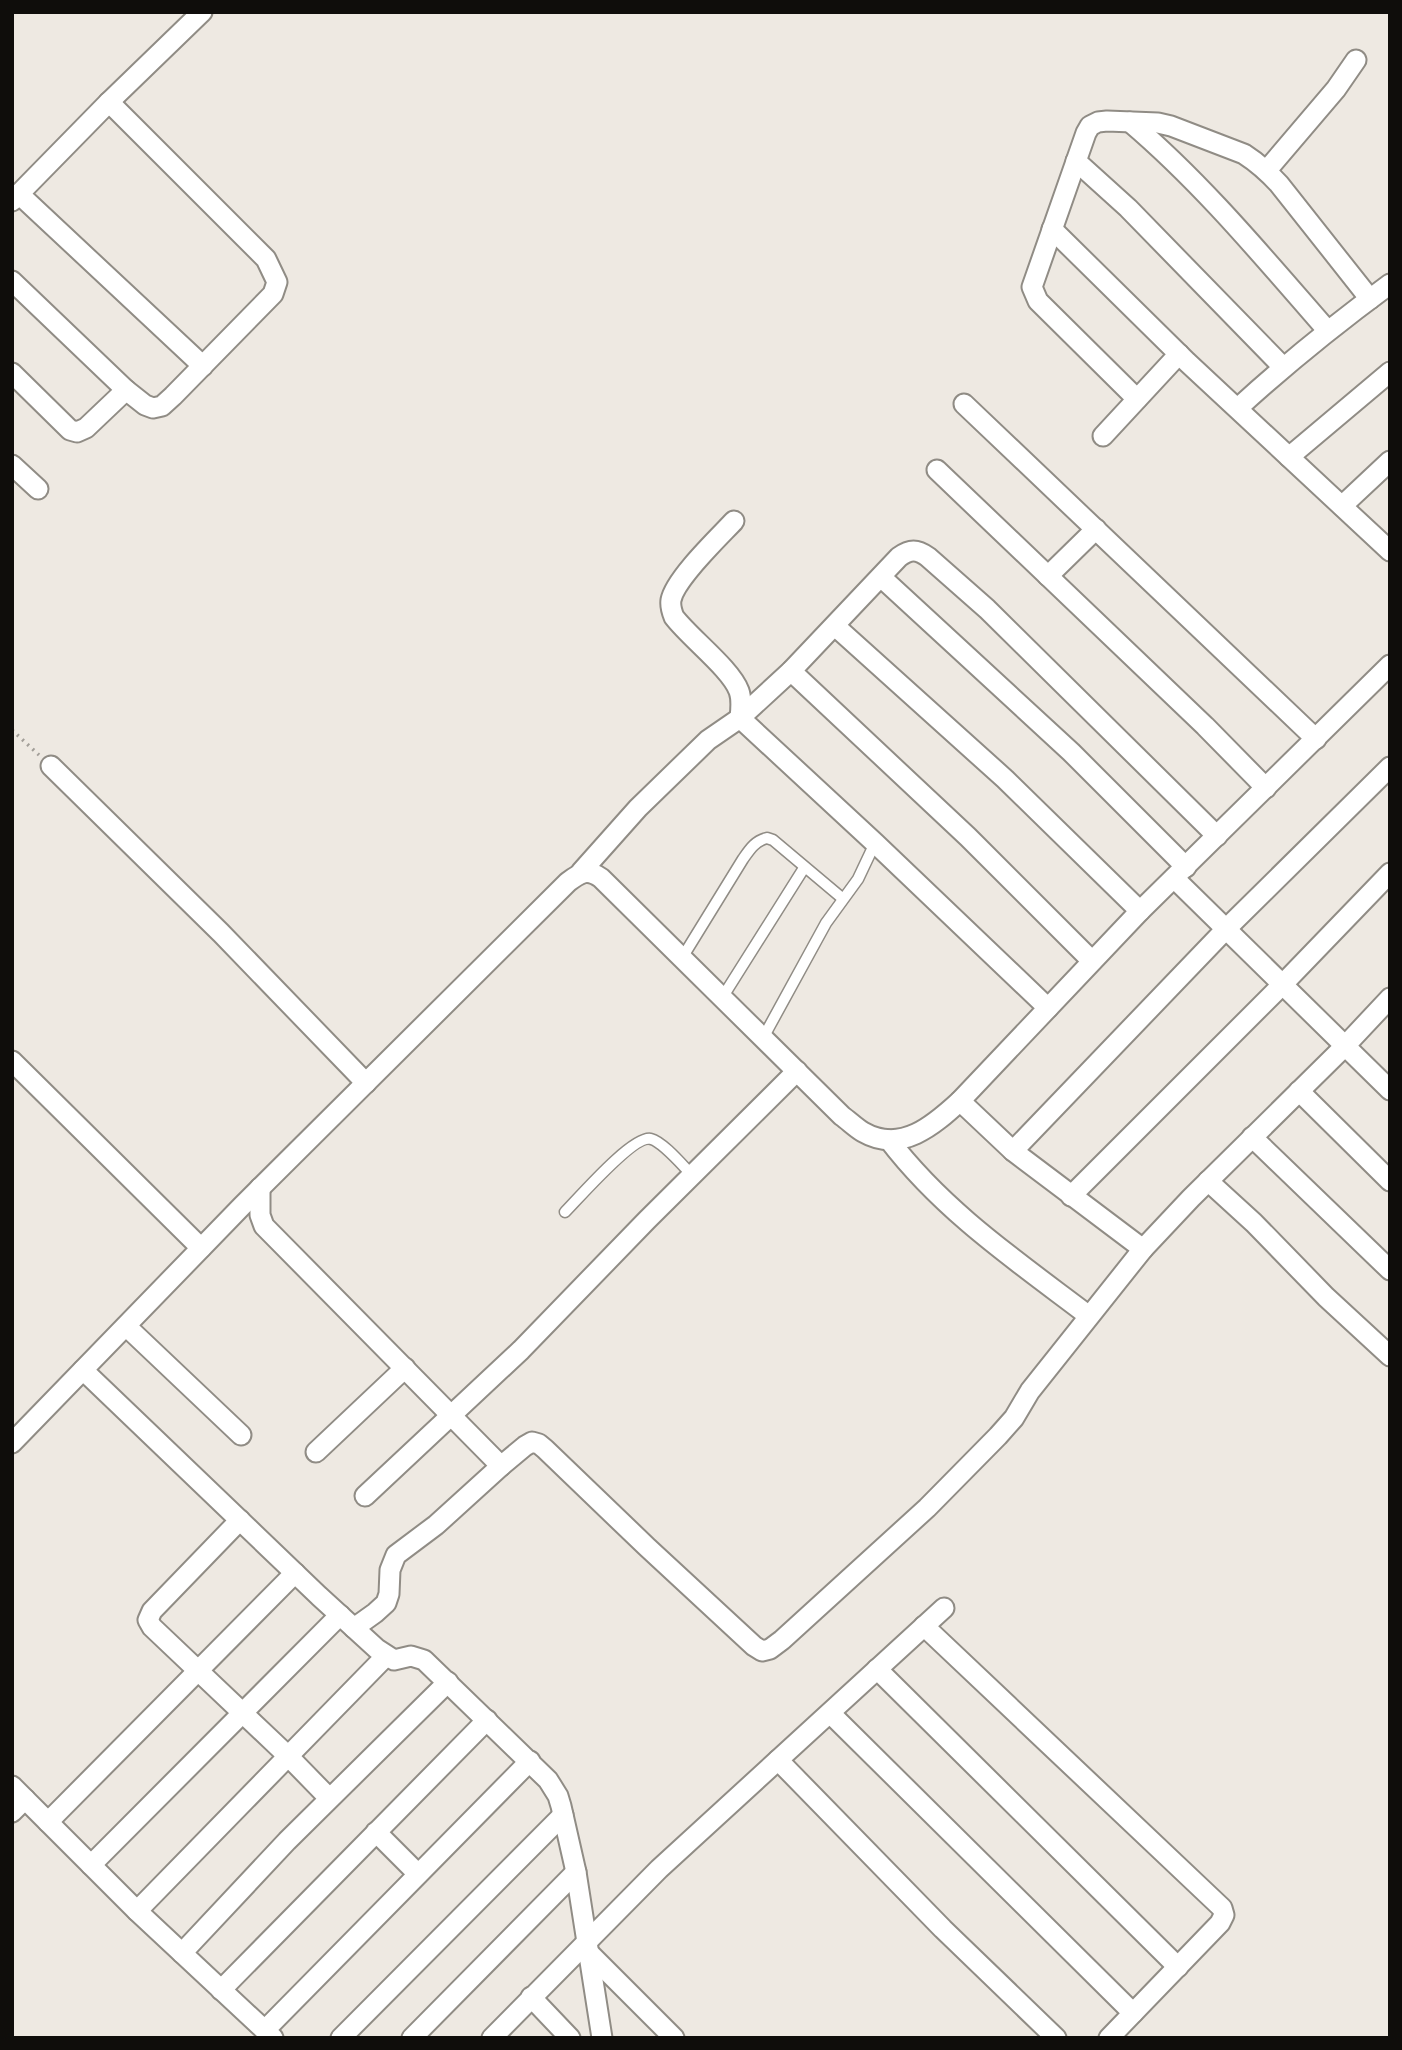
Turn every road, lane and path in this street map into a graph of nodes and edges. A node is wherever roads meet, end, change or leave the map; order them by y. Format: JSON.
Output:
{"nodes":[{"id":1,"x":202,"y":12,"type":"edge"},
{"id":2,"x":1356,"y":60,"type":"dead end"},
{"id":3,"x":109,"y":102,"type":"junction"},
{"id":4,"x":1130,"y":122,"type":"junction"},
{"id":5,"x":1076,"y":161,"type":"junction"},
{"id":6,"x":1266,"y":170,"type":"junction"},
{"id":7,"x":16,"y":198,"type":"edge"},
{"id":8,"x":1052,"y":229,"type":"junction"},
{"id":9,"x":12,"y":281,"type":"edge"},
{"id":10,"x":1390,"y":284,"type":"edge"},
{"id":11,"x":1370,"y":299,"type":"junction"},
{"id":12,"x":1327,"y":330,"type":"junction"},
{"id":13,"x":1178,"y":354,"type":"junction"},
{"id":14,"x":203,"y":366,"type":"junction"},
{"id":15,"x":1283,"y":367,"type":"junction"},
{"id":16,"x":1390,"y":372,"type":"edge"},
{"id":17,"x":12,"y":373,"type":"edge"},
{"id":18,"x":126,"y":390,"type":"junction"},
{"id":19,"x":1137,"y":399,"type":"junction"},
{"id":20,"x":964,"y":404,"type":"dead end"},
{"id":21,"x":1238,"y":408,"type":"junction"},
{"id":22,"x":1103,"y":436,"type":"dead end"},
{"id":23,"x":1289,"y":457,"type":"junction"},
{"id":24,"x":1390,"y":461,"type":"edge"},
{"id":25,"x":12,"y":465,"type":"edge"},
{"id":26,"x":937,"y":470,"type":"dead end"},
{"id":27,"x":38,"y":489,"type":"dead end"},
{"id":28,"x":1342,"y":506,"type":"junction"},
{"id":29,"x":734,"y":521,"type":"dead end"},
{"id":30,"x":1096,"y":529,"type":"junction"},
{"id":31,"x":1390,"y":551,"type":"edge"},
{"id":32,"x":1048,"y":576,"type":"junction"},
{"id":33,"x":881,"y":577,"type":"junction"},
{"id":34,"x":835,"y":626,"type":"junction"},
{"id":35,"x":1390,"y":665,"type":"edge"},
{"id":36,"x":791,"y":671,"type":"junction"},
{"id":37,"x":740,"y":718,"type":"junction"},
{"id":38,"x":12,"y":730,"type":"edge"},
{"id":39,"x":1315,"y":739,"type":"junction"},
{"id":40,"x":51,"y":766,"type":"joint"},
{"id":41,"x":1390,"y":767,"type":"edge"},
{"id":42,"x":1266,"y":789,"type":"junction"},
{"id":43,"x":1217,"y":836,"type":"junction"},
{"id":44,"x":875,"y":843,"type":"junction"},
{"id":45,"x":804,"y":867,"type":"junction"},
{"id":46,"x":581,"y":872,"type":"junction"},
{"id":47,"x":1180,"y":872,"type":"junction"},
{"id":48,"x":1390,"y":873,"type":"edge"},
{"id":49,"x":842,"y":898,"type":"junction"},
{"id":50,"x":1140,"y":911,"type":"junction"},
{"id":51,"x":1226,"y":929,"type":"junction"},
{"id":52,"x":682,"y":958,"type":"junction"},
{"id":53,"x":1093,"y":961,"type":"junction"},
{"id":54,"x":1282,"y":985,"type":"junction"},
{"id":55,"x":722,"y":998,"type":"junction"},
{"id":56,"x":1390,"y":999,"type":"edge"},
{"id":57,"x":1048,"y":1008,"type":"junction"},
{"id":58,"x":763,"y":1038,"type":"junction"},
{"id":59,"x":1345,"y":1046,"type":"junction"},
{"id":60,"x":12,"y":1062,"type":"edge"},
{"id":61,"x":797,"y":1071,"type":"junction"},
{"id":62,"x":366,"y":1083,"type":"junction"},
{"id":63,"x":1390,"y":1090,"type":"edge"},
{"id":64,"x":1299,"y":1091,"type":"junction"},
{"id":65,"x":960,"y":1101,"type":"junction"},
{"id":66,"x":1252,"y":1138,"type":"junction"},
{"id":67,"x":890,"y":1140,"type":"junction"},
{"id":68,"x":1013,"y":1152,"type":"junction"},
{"id":69,"x":692,"y":1175,"type":"junction"},
{"id":70,"x":1208,"y":1181,"type":"junction"},
{"id":71,"x":1390,"y":1181,"type":"edge"},
{"id":72,"x":260,"y":1188,"type":"junction"},
{"id":73,"x":1071,"y":1196,"type":"junction"},
{"id":74,"x":565,"y":1212,"type":"dead end"},
{"id":75,"x":201,"y":1248,"type":"junction"},
{"id":76,"x":1143,"y":1249,"type":"junction"},
{"id":77,"x":1390,"y":1270,"type":"edge"},
{"id":78,"x":1089,"y":1316,"type":"junction"},
{"id":79,"x":125,"y":1326,"type":"junction"},
{"id":80,"x":1390,"y":1356,"type":"edge"},
{"id":81,"x":405,"y":1367,"type":"junction"},
{"id":82,"x":83,"y":1370,"type":"junction"},
{"id":83,"x":452,"y":1415,"type":"junction"},
{"id":84,"x":241,"y":1435,"type":"dead end"},
{"id":85,"x":12,"y":1443,"type":"edge"},
{"id":86,"x":316,"y":1452,"type":"dead end"},
{"id":87,"x":501,"y":1466,"type":"junction"},
{"id":88,"x":365,"y":1496,"type":"dead end"},
{"id":89,"x":240,"y":1520,"type":"junction"},
{"id":90,"x":295,"y":1573,"type":"junction"},
{"id":91,"x":944,"y":1608,"type":"dead end"},
{"id":92,"x":347,"y":1622,"type":"junction"},
{"id":93,"x":924,"y":1626,"type":"junction"},
{"id":94,"x":386,"y":1656,"type":"junction"},
{"id":95,"x":877,"y":1669,"type":"junction"},
{"id":96,"x":198,"y":1670,"type":"junction"},
{"id":97,"x":448,"y":1682,"type":"junction"},
{"id":98,"x":243,"y":1713,"type":"junction"},
{"id":99,"x":830,"y":1713,"type":"junction"},
{"id":100,"x":488,"y":1720,"type":"junction"},
{"id":101,"x":288,"y":1756,"type":"junction"},
{"id":102,"x":778,"y":1760,"type":"junction"},
{"id":103,"x":530,"y":1761,"type":"junction"},
{"id":104,"x":329,"y":1798,"type":"junction"},
{"id":105,"x":17,"y":1799,"type":"edge"},
{"id":106,"x":563,"y":1815,"type":"junction"},
{"id":107,"x":48,"y":1822,"type":"junction"},
{"id":108,"x":376,"y":1832,"type":"junction"},
{"id":109,"x":91,"y":1865,"type":"junction"},
{"id":110,"x":576,"y":1872,"type":"junction"},
{"id":111,"x":418,"y":1874,"type":"junction"},
{"id":112,"x":137,"y":1911,"type":"junction"},
{"id":113,"x":588,"y":1947,"type":"junction"},
{"id":114,"x":182,"y":1953,"type":"junction"},
{"id":115,"x":1178,"y":1967,"type":"junction"},
{"id":116,"x":221,"y":1990,"type":"junction"},
{"id":117,"x":531,"y":1997,"type":"junction"},
{"id":118,"x":1133,"y":2013,"type":"junction"},
{"id":119,"x":269,"y":2034,"type":"edge"},
{"id":120,"x":341,"y":2038,"type":"edge"},
{"id":121,"x":412,"y":2038,"type":"edge"},
{"id":122,"x":492,"y":2038,"type":"edge"},
{"id":123,"x":570,"y":2038,"type":"edge"},
{"id":124,"x":602,"y":2038,"type":"edge"},
{"id":125,"x":674,"y":2038,"type":"edge"},
{"id":126,"x":1056,"y":2038,"type":"edge"},
{"id":127,"x":1109,"y":2038,"type":"edge"}],
"edges":[{"from":1,"to":3,"type":"street"},
{"from":2,"to":6,"type":"street"},
{"from":3,"to":7,"type":"street"},
{"from":3,"to":14,"type":"street"},
{"from":4,"to":5,"type":"street"},
{"from":4,"to":6,"type":"street"},
{"from":4,"to":12,"type":"street"},
{"from":5,"to":8,"type":"street"},
{"from":5,"to":15,"type":"street"},
{"from":6,"to":11,"type":"street"},
{"from":7,"to":14,"type":"street"},
{"from":8,"to":13,"type":"street"},
{"from":8,"to":19,"type":"street"},
{"from":9,"to":18,"type":"street"},
{"from":10,"to":11,"type":"street"},
{"from":11,"to":12,"type":"street"},
{"from":12,"to":15,"type":"street"},
{"from":13,"to":19,"type":"street"},
{"from":13,"to":21,"type":"street"},
{"from":14,"to":18,"type":"street"},
{"from":15,"to":21,"type":"street"},
{"from":16,"to":23,"type":"street"},
{"from":17,"to":18,"type":"street"},
{"from":19,"to":22,"type":"street"},
{"from":20,"to":30,"type":"street"},
{"from":21,"to":23,"type":"street"},
{"from":23,"to":28,"type":"street"},
{"from":24,"to":28,"type":"street"},
{"from":25,"to":27,"type":"street"},
{"from":26,"to":32,"type":"street"},
{"from":28,"to":31,"type":"street"},
{"from":29,"to":37,"type":"street"},
{"from":30,"to":32,"type":"street"},
{"from":30,"to":39,"type":"street"},
{"from":32,"to":42,"type":"street"},
{"from":33,"to":34,"type":"street"},
{"from":33,"to":43,"type":"street"},
{"from":33,"to":47,"type":"street"},
{"from":34,"to":36,"type":"street"},
{"from":34,"to":50,"type":"street"},
{"from":35,"to":39,"type":"street"},
{"from":36,"to":37,"type":"street"},
{"from":36,"to":53,"type":"street"},
{"from":37,"to":44,"type":"street"},
{"from":37,"to":46,"type":"street"},
{"from":38,"to":40,"type":"path"},
{"from":39,"to":42,"type":"street"},
{"from":40,"to":62,"type":"street"},
{"from":41,"to":51,"type":"street"},
{"from":42,"to":43,"type":"street"},
{"from":43,"to":47,"type":"street"},
{"from":44,"to":49,"type":"lane"},
{"from":44,"to":57,"type":"street"},
{"from":45,"to":49,"type":"lane"},
{"from":45,"to":52,"type":"lane"},
{"from":45,"to":55,"type":"lane"},
{"from":46,"to":52,"type":"street"},
{"from":46,"to":62,"type":"street"},
{"from":47,"to":50,"type":"street"},
{"from":47,"to":51,"type":"street"},
{"from":48,"to":54,"type":"street"},
{"from":49,"to":58,"type":"lane"},
{"from":50,"to":53,"type":"street"},
{"from":51,"to":54,"type":"street"},
{"from":51,"to":68,"type":"street"},
{"from":52,"to":55,"type":"street"},
{"from":53,"to":57,"type":"street"},
{"from":54,"to":59,"type":"street"},
{"from":54,"to":73,"type":"street"},
{"from":55,"to":58,"type":"street"},
{"from":56,"to":59,"type":"street"},
{"from":57,"to":65,"type":"street"},
{"from":58,"to":61,"type":"street"},
{"from":59,"to":63,"type":"street"},
{"from":59,"to":64,"type":"street"},
{"from":60,"to":75,"type":"street"},
{"from":61,"to":67,"type":"street"},
{"from":61,"to":69,"type":"street"},
{"from":62,"to":72,"type":"street"},
{"from":64,"to":66,"type":"street"},
{"from":64,"to":71,"type":"street"},
{"from":65,"to":67,"type":"street"},
{"from":65,"to":68,"type":"street"},
{"from":66,"to":70,"type":"street"},
{"from":66,"to":77,"type":"street"},
{"from":67,"to":78,"type":"street"},
{"from":68,"to":73,"type":"street"},
{"from":69,"to":74,"type":"lane"},
{"from":69,"to":83,"type":"street"},
{"from":70,"to":76,"type":"street"},
{"from":70,"to":80,"type":"street"},
{"from":72,"to":75,"type":"street"},
{"from":72,"to":81,"type":"street"},
{"from":73,"to":76,"type":"street"},
{"from":75,"to":79,"type":"street"},
{"from":76,"to":78,"type":"street"},
{"from":78,"to":87,"type":"street"},
{"from":79,"to":82,"type":"street"},
{"from":79,"to":84,"type":"street"},
{"from":81,"to":83,"type":"street"},
{"from":81,"to":86,"type":"street"},
{"from":82,"to":85,"type":"street"},
{"from":82,"to":89,"type":"street"},
{"from":83,"to":87,"type":"street"},
{"from":83,"to":88,"type":"street"},
{"from":87,"to":92,"type":"street"},
{"from":89,"to":90,"type":"street"},
{"from":89,"to":96,"type":"street"},
{"from":90,"to":92,"type":"street"},
{"from":90,"to":96,"type":"street"},
{"from":91,"to":93,"type":"street"},
{"from":92,"to":94,"type":"street"},
{"from":92,"to":98,"type":"street"},
{"from":93,"to":95,"type":"street"},
{"from":93,"to":115,"type":"street"},
{"from":94,"to":97,"type":"street"},
{"from":94,"to":101,"type":"street"},
{"from":95,"to":99,"type":"street"},
{"from":95,"to":115,"type":"street"},
{"from":96,"to":98,"type":"street"},
{"from":96,"to":107,"type":"street"},
{"from":97,"to":100,"type":"street"},
{"from":97,"to":104,"type":"street"},
{"from":98,"to":101,"type":"street"},
{"from":98,"to":109,"type":"street"},
{"from":99,"to":102,"type":"street"},
{"from":99,"to":118,"type":"street"},
{"from":100,"to":103,"type":"street"},
{"from":100,"to":108,"type":"street"},
{"from":101,"to":104,"type":"street"},
{"from":101,"to":112,"type":"street"},
{"from":102,"to":113,"type":"street"},
{"from":102,"to":126,"type":"street"},
{"from":103,"to":106,"type":"street"},
{"from":103,"to":111,"type":"street"},
{"from":104,"to":114,"type":"street"},
{"from":105,"to":107,"type":"street"},
{"from":106,"to":110,"type":"street"},
{"from":106,"to":120,"type":"street"},
{"from":107,"to":109,"type":"street"},
{"from":108,"to":111,"type":"street"},
{"from":108,"to":116,"type":"street"},
{"from":109,"to":112,"type":"street"},
{"from":110,"to":113,"type":"street"},
{"from":110,"to":121,"type":"street"},
{"from":111,"to":119,"type":"street"},
{"from":112,"to":114,"type":"street"},
{"from":113,"to":117,"type":"street"},
{"from":113,"to":124,"type":"street"},
{"from":113,"to":125,"type":"street"},
{"from":114,"to":116,"type":"street"},
{"from":115,"to":118,"type":"street"},
{"from":116,"to":119,"type":"street"},
{"from":117,"to":122,"type":"street"},
{"from":117,"to":123,"type":"street"},
{"from":118,"to":127,"type":"street"}]}
